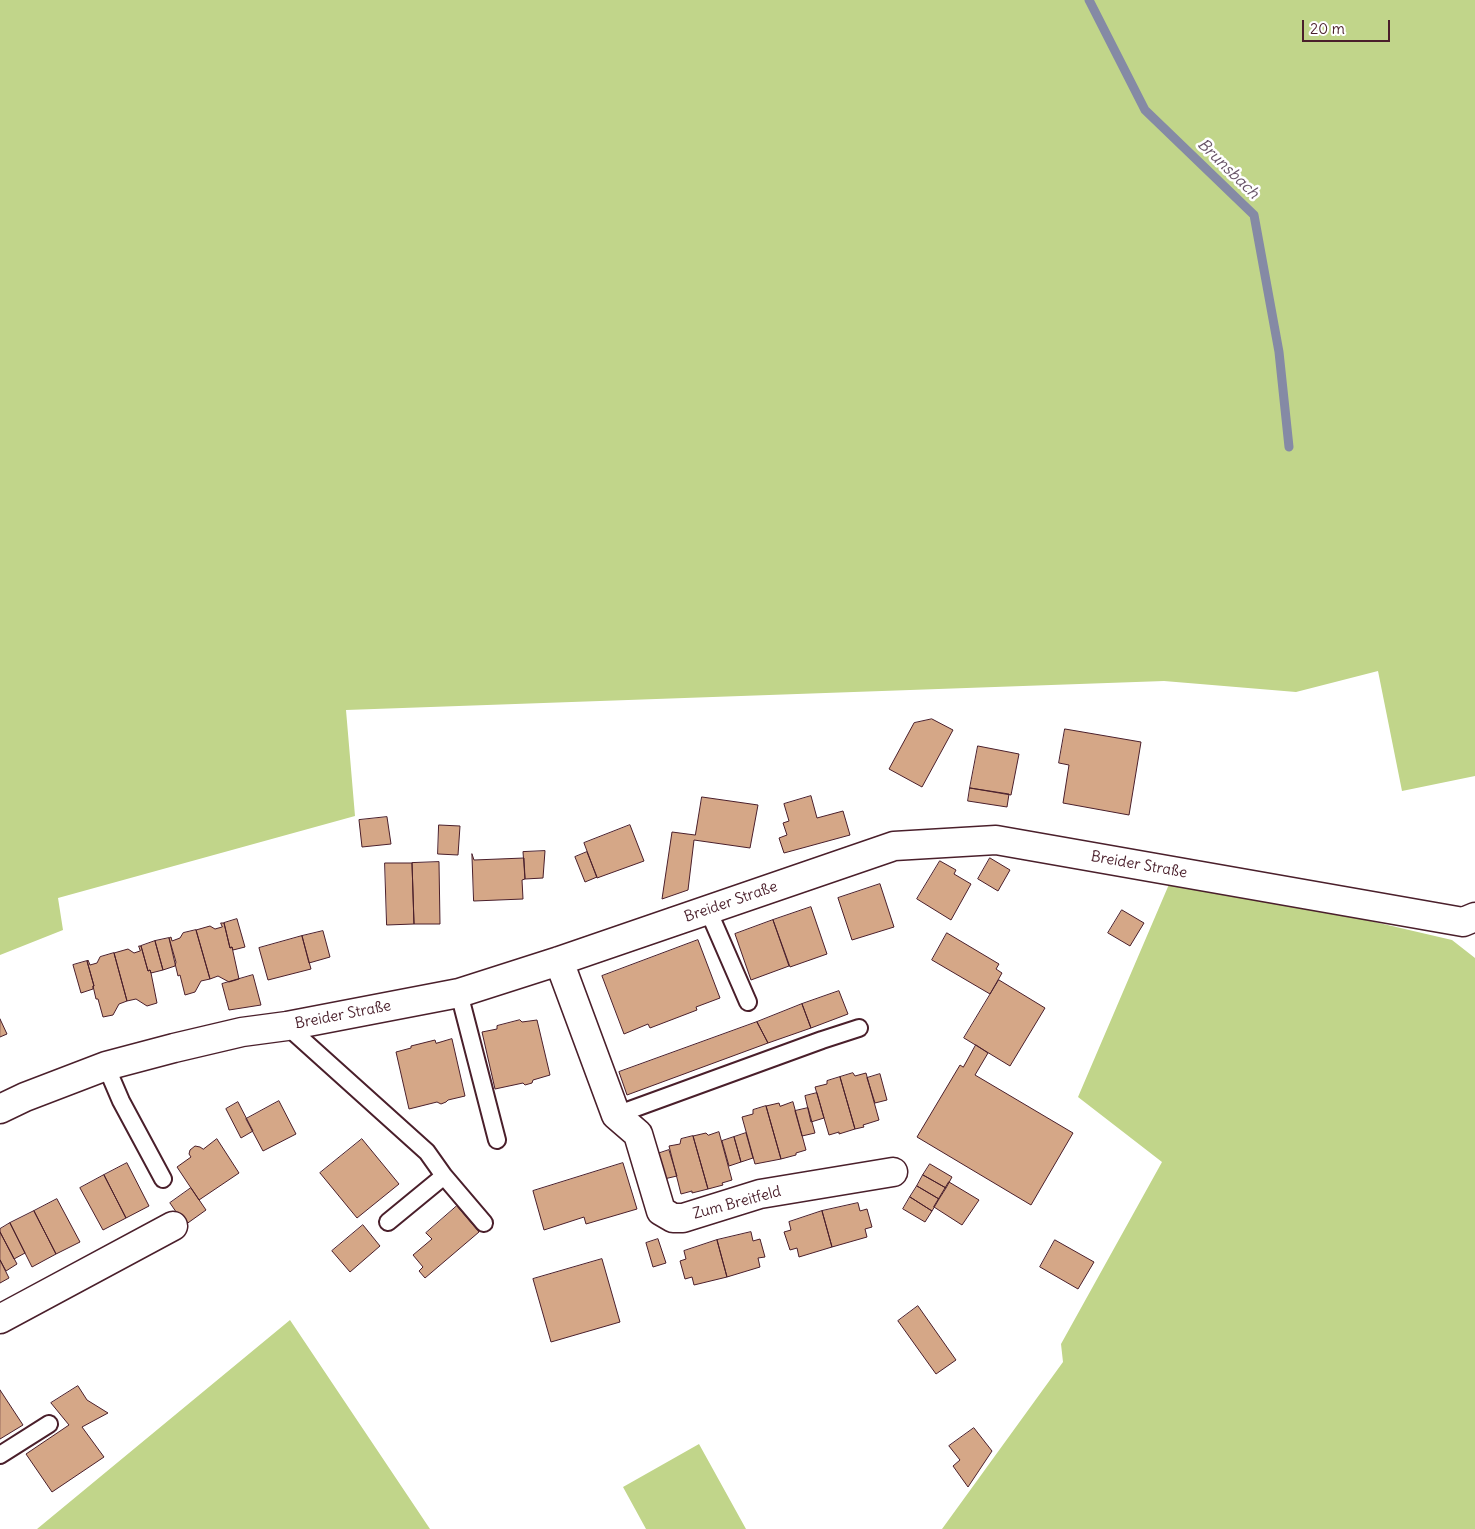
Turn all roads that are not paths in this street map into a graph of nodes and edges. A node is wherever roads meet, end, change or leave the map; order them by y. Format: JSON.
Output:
{"nodes":[{"id":1,"x":708,"y":910,"type":"junction"},
{"id":2,"x":1471,"y":924,"type":"edge"},
{"id":3,"x":559,"y":961,"type":"junction"},
{"id":4,"x":459,"y":993,"type":"junction"},
{"id":5,"x":748,"y":1002,"type":"dead end"},
{"id":6,"x":287,"y":1026,"type":"junction"},
{"id":7,"x":859,"y":1028,"type":"dead end"},
{"id":8,"x":106,"y":1066,"type":"junction"},
{"id":9,"x":0,"y":1109,"type":"edge"},
{"id":10,"x":616,"y":1115,"type":"junction"},
{"id":11,"x":497,"y":1140,"type":"dead end"},
{"id":12,"x":892,"y":1172,"type":"dead end"},
{"id":13,"x":444,"y":1176,"type":"junction"},
{"id":14,"x":163,"y":1179,"type":"dead end"},
{"id":15,"x":388,"y":1222,"type":"dead end"},
{"id":16,"x":484,"y":1223,"type":"dead end"},
{"id":17,"x":172,"y":1226,"type":"dead end"},
{"id":18,"x":0,"y":1319,"type":"edge"},
{"id":19,"x":49,"y":1424,"type":"dead end"},
{"id":20,"x":0,"y":1455,"type":"edge"}],
"edges":[{"from":1,"to":2,"type":"street","name":"Breider Straße"},
{"from":1,"to":3,"type":"street","name":"Breider Straße"},
{"from":1,"to":5,"type":"lane"},
{"from":3,"to":4,"type":"street","name":"Breider Straße"},
{"from":3,"to":10,"type":"street","name":"Zum Breitfeld"},
{"from":4,"to":6,"type":"street","name":"Breider Straße"},
{"from":4,"to":11,"type":"lane"},
{"from":6,"to":8,"type":"street","name":"Breider Straße"},
{"from":6,"to":13,"type":"lane"},
{"from":7,"to":10,"type":"lane"},
{"from":8,"to":9,"type":"street","name":"Breider Straße"},
{"from":8,"to":14,"type":"lane"},
{"from":10,"to":12,"type":"street","name":"Zum Breitfeld"},
{"from":13,"to":15,"type":"lane"},
{"from":13,"to":16,"type":"lane"},
{"from":17,"to":18,"type":"street"},
{"from":19,"to":20,"type":"lane"}]}
